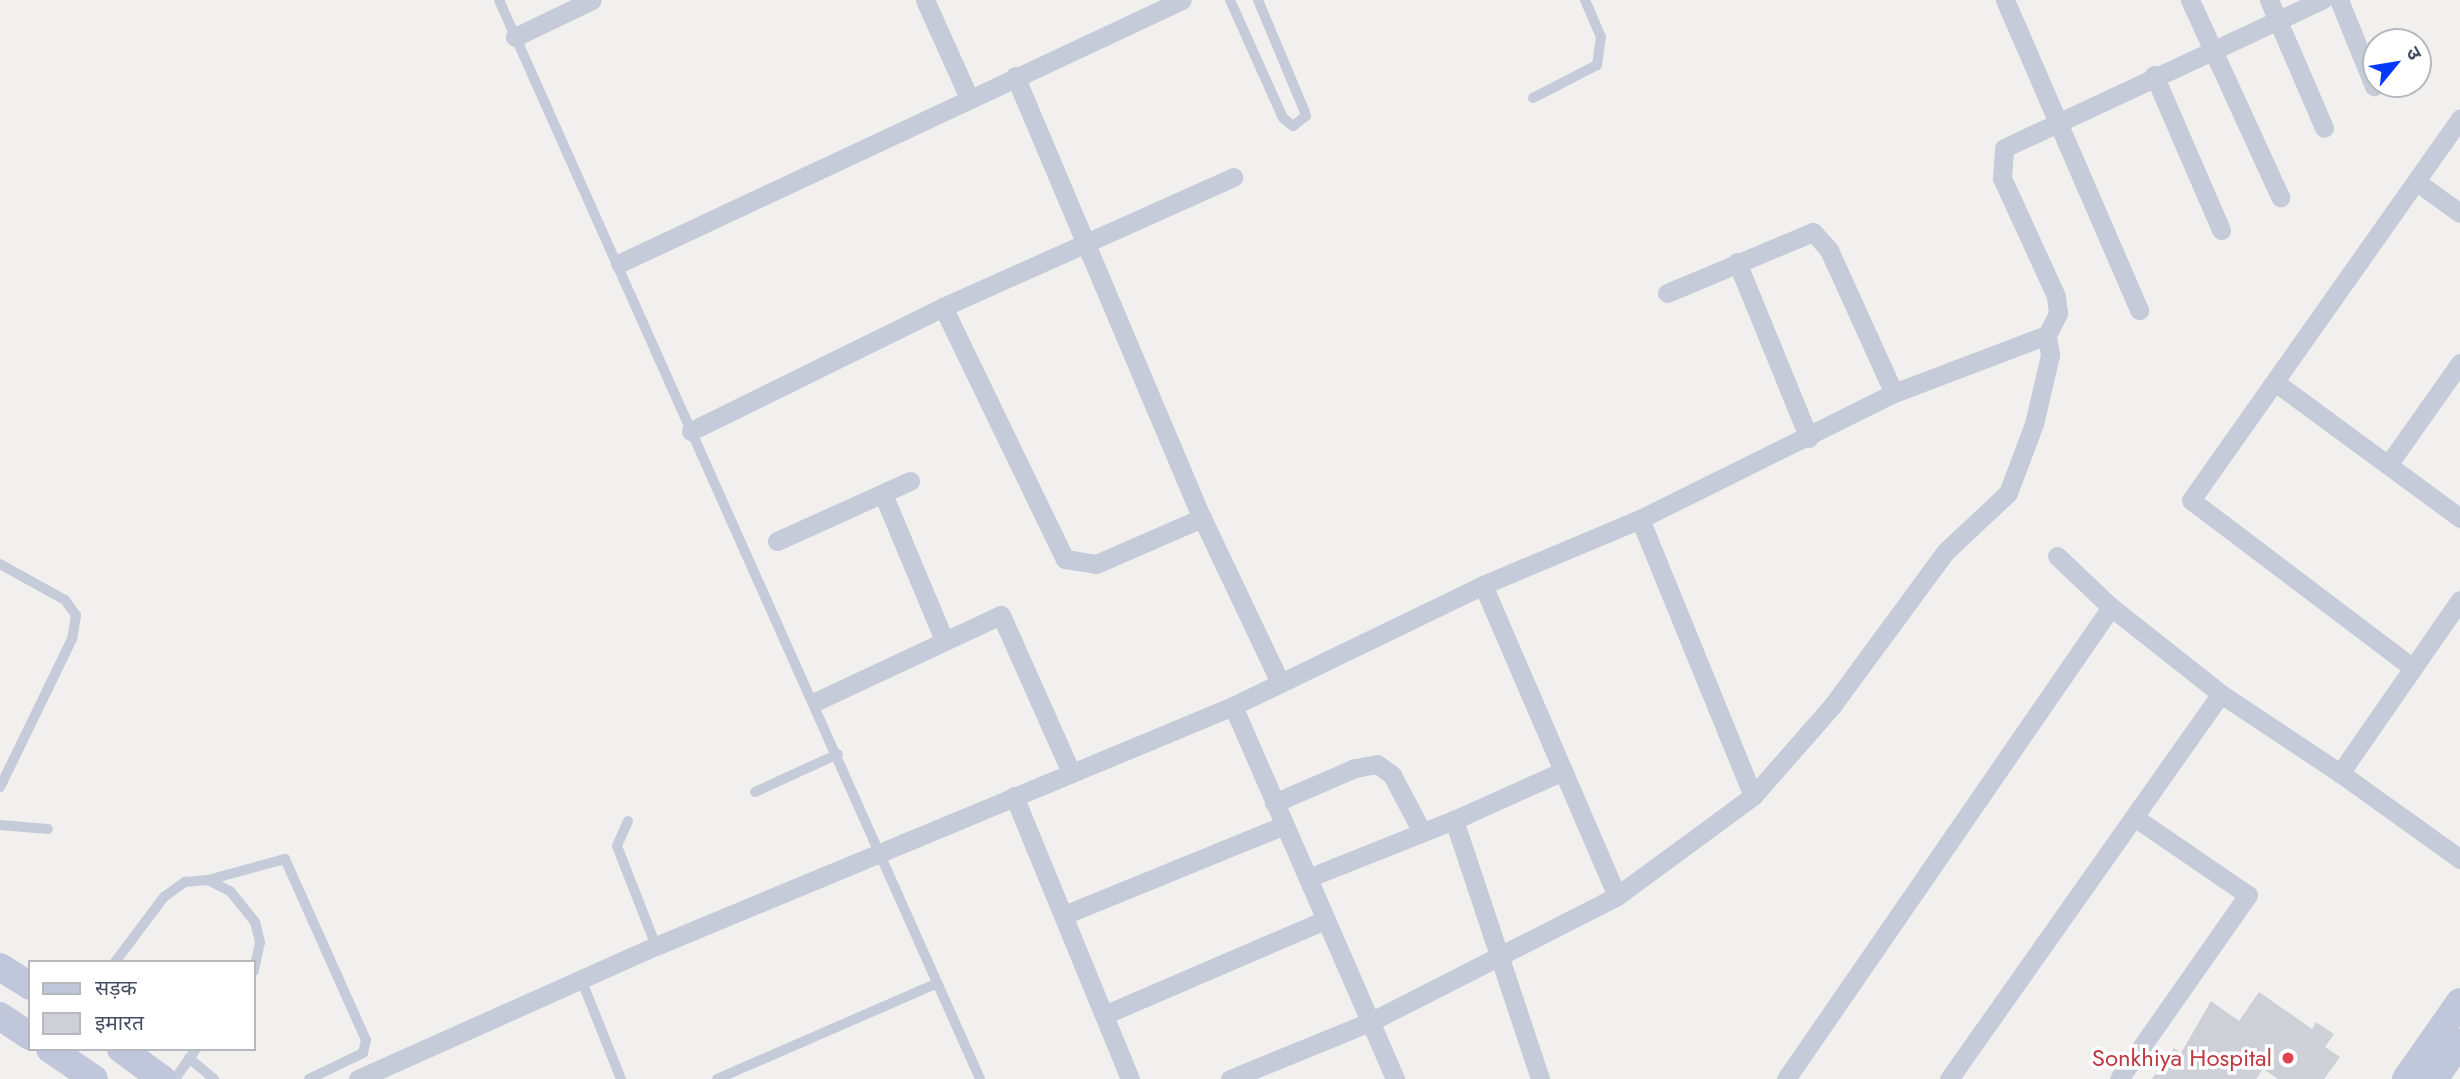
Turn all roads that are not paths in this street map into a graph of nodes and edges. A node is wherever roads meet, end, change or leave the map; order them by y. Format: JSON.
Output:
{"nodes":[{"id":1,"x":499,"y":0,"type":"edge"},
{"id":2,"x":592,"y":0,"type":"edge"},
{"id":3,"x":925,"y":0,"type":"edge"},
{"id":4,"x":1182,"y":0,"type":"edge"},
{"id":5,"x":1230,"y":0,"type":"edge"},
{"id":6,"x":1258,"y":0,"type":"edge"},
{"id":7,"x":1585,"y":0,"type":"edge"},
{"id":8,"x":2005,"y":0,"type":"edge"},
{"id":9,"x":2190,"y":0,"type":"edge"},
{"id":10,"x":2269,"y":0,"type":"edge"},
{"id":11,"x":2322,"y":0,"type":"edge"},
{"id":12,"x":2339,"y":0,"type":"edge"},
{"id":13,"x":2278,"y":20,"type":"junction"},
{"id":14,"x":515,"y":37,"type":"junction"},
{"id":15,"x":2211,"y":50,"type":"junction"},
{"id":16,"x":2362,"y":57,"type":"edge"},
{"id":17,"x":2154,"y":75,"type":"junction"},
{"id":18,"x":1015,"y":76,"type":"junction"},
{"id":19,"x":1533,"y":97,"type":"dead end"},
{"id":20,"x":969,"y":98,"type":"junction"},
{"id":21,"x":2460,"y":118,"type":"edge"},
{"id":22,"x":2056,"y":119,"type":"junction"},
{"id":23,"x":2324,"y":128,"type":"dead end"},
{"id":24,"x":1233,"y":177,"type":"dead end"},
{"id":25,"x":2417,"y":182,"type":"junction"},
{"id":26,"x":2280,"y":197,"type":"dead end"},
{"id":27,"x":2460,"y":213,"type":"edge"},
{"id":28,"x":2221,"y":230,"type":"dead end"},
{"id":29,"x":1089,"y":243,"type":"junction"},
{"id":30,"x":1737,"y":262,"type":"junction"},
{"id":31,"x":620,"y":263,"type":"junction"},
{"id":32,"x":1667,"y":293,"type":"dead end"},
{"id":33,"x":943,"y":307,"type":"junction"},
{"id":34,"x":2139,"y":310,"type":"dead end"},
{"id":35,"x":2047,"y":335,"type":"junction"},
{"id":36,"x":2460,"y":363,"type":"edge"},
{"id":37,"x":2275,"y":382,"type":"junction"},
{"id":38,"x":1894,"y":393,"type":"junction"},
{"id":39,"x":691,"y":431,"type":"junction"},
{"id":40,"x":1809,"y":438,"type":"junction"},
{"id":41,"x":2388,"y":465,"type":"junction"},
{"id":42,"x":910,"y":481,"type":"dead end"},
{"id":43,"x":883,"y":494,"type":"junction"},
{"id":44,"x":1202,"y":518,"type":"junction"},
{"id":45,"x":2460,"y":518,"type":"edge"},
{"id":46,"x":1640,"y":519,"type":"junction"},
{"id":47,"x":777,"y":541,"type":"dead end"},
{"id":48,"x":2057,"y":556,"type":"dead end"},
{"id":49,"x":0,"y":564,"type":"edge"},
{"id":50,"x":1483,"y":586,"type":"junction"},
{"id":51,"x":2460,"y":600,"type":"edge"},
{"id":52,"x":2111,"y":607,"type":"junction"},
{"id":53,"x":944,"y":640,"type":"junction"},
{"id":54,"x":2413,"y":668,"type":"junction"},
{"id":55,"x":1280,"y":682,"type":"junction"},
{"id":56,"x":2221,"y":694,"type":"junction"},
{"id":57,"x":817,"y":701,"type":"junction"},
{"id":58,"x":1233,"y":706,"type":"junction"},
{"id":59,"x":838,"y":754,"type":"junction"},
{"id":60,"x":1070,"y":770,"type":"junction"},
{"id":61,"x":1563,"y":771,"type":"junction"},
{"id":62,"x":2340,"y":773,"type":"junction"},
{"id":63,"x":0,"y":787,"type":"edge"},
{"id":64,"x":755,"y":792,"type":"dead end"},
{"id":65,"x":1014,"y":796,"type":"junction"},
{"id":66,"x":1752,"y":796,"type":"junction"},
{"id":67,"x":1274,"y":803,"type":"junction"},
{"id":68,"x":2134,"y":817,"type":"junction"},
{"id":69,"x":1454,"y":820,"type":"junction"},
{"id":70,"x":628,"y":821,"type":"dead end"},
{"id":71,"x":0,"y":825,"type":"edge"},
{"id":72,"x":1284,"y":825,"type":"junction"},
{"id":73,"x":48,"y":829,"type":"dead end"},
{"id":74,"x":1422,"y":832,"type":"junction"},
{"id":75,"x":878,"y":853,"type":"junction"},
{"id":76,"x":2460,"y":859,"type":"edge"},
{"id":77,"x":1308,"y":878,"type":"junction"},
{"id":78,"x":208,"y":880,"type":"junction"},
{"id":79,"x":1617,"y":896,"type":"junction"},
{"id":80,"x":1064,"y":915,"type":"junction"},
{"id":81,"x":1325,"y":920,"type":"junction"},
{"id":82,"x":656,"y":946,"type":"junction"},
{"id":83,"x":1499,"y":957,"type":"junction"},
{"id":84,"x":117,"y":960,"type":"edge"},
{"id":85,"x":256,"y":961,"type":"edge"},
{"id":86,"x":0,"y":967,"type":"edge"},
{"id":87,"x":582,"y":979,"type":"junction"},
{"id":88,"x":936,"y":984,"type":"junction"},
{"id":89,"x":28,"y":985,"type":"edge"},
{"id":90,"x":2460,"y":1002,"type":"edge"},
{"id":91,"x":1104,"y":1015,"type":"junction"},
{"id":92,"x":0,"y":1016,"type":"edge"},
{"id":93,"x":1370,"y":1021,"type":"junction"},
{"id":94,"x":28,"y":1035,"type":"edge"},
{"id":95,"x":2460,"y":1042,"type":"edge"},
{"id":96,"x":53,"y":1051,"type":"edge"},
{"id":97,"x":124,"y":1051,"type":"edge"},
{"id":98,"x":193,"y":1052,"type":"edge"},
{"id":99,"x":94,"y":1079,"type":"edge"},
{"id":100,"x":162,"y":1079,"type":"edge"},
{"id":101,"x":175,"y":1079,"type":"edge"},
{"id":102,"x":214,"y":1079,"type":"edge"},
{"id":103,"x":309,"y":1079,"type":"edge"},
{"id":104,"x":358,"y":1079,"type":"edge"},
{"id":105,"x":621,"y":1079,"type":"edge"},
{"id":106,"x":717,"y":1079,"type":"edge"},
{"id":107,"x":980,"y":1079,"type":"edge"},
{"id":108,"x":1130,"y":1079,"type":"edge"},
{"id":109,"x":1230,"y":1079,"type":"edge"},
{"id":110,"x":1395,"y":1079,"type":"edge"},
{"id":111,"x":1540,"y":1079,"type":"edge"},
{"id":112,"x":1786,"y":1079,"type":"edge"},
{"id":113,"x":1949,"y":1079,"type":"edge"},
{"id":114,"x":2119,"y":1079,"type":"edge"},
{"id":115,"x":2406,"y":1079,"type":"edge"},
{"id":116,"x":2434,"y":1079,"type":"edge"}],
"edges":[{"from":1,"to":14,"type":"lane"},
{"from":2,"to":14,"type":"street"},
{"from":3,"to":20,"type":"street"},
{"from":4,"to":18,"type":"street"},
{"from":5,"to":6,"type":"lane"},
{"from":7,"to":19,"type":"lane"},
{"from":8,"to":22,"type":"street"},
{"from":9,"to":15,"type":"street"},
{"from":10,"to":13,"type":"street"},
{"from":11,"to":13,"type":"street"},
{"from":12,"to":16,"type":"street"},
{"from":13,"to":15,"type":"street"},
{"from":13,"to":23,"type":"street"},
{"from":14,"to":31,"type":"lane"},
{"from":15,"to":17,"type":"street"},
{"from":15,"to":26,"type":"street"},
{"from":17,"to":22,"type":"street"},
{"from":17,"to":28,"type":"street"},
{"from":18,"to":20,"type":"street"},
{"from":18,"to":29,"type":"street"},
{"from":20,"to":31,"type":"street"},
{"from":21,"to":25,"type":"street"},
{"from":22,"to":34,"type":"street"},
{"from":22,"to":35,"type":"street"},
{"from":24,"to":29,"type":"street"},
{"from":25,"to":27,"type":"street"},
{"from":25,"to":37,"type":"street"},
{"from":29,"to":33,"type":"street"},
{"from":29,"to":44,"type":"street"},
{"from":30,"to":32,"type":"street"},
{"from":30,"to":38,"type":"street"},
{"from":30,"to":40,"type":"street"},
{"from":31,"to":39,"type":"lane"},
{"from":33,"to":39,"type":"street"},
{"from":33,"to":44,"type":"street"},
{"from":35,"to":38,"type":"street"},
{"from":35,"to":66,"type":"street"},
{"from":36,"to":41,"type":"street"},
{"from":37,"to":41,"type":"street"},
{"from":37,"to":54,"type":"street"},
{"from":38,"to":40,"type":"street"},
{"from":39,"to":57,"type":"lane"},
{"from":40,"to":46,"type":"street"},
{"from":41,"to":45,"type":"street"},
{"from":42,"to":43,"type":"street"},
{"from":43,"to":47,"type":"street"},
{"from":43,"to":53,"type":"street"},
{"from":44,"to":55,"type":"street"},
{"from":46,"to":50,"type":"street"},
{"from":46,"to":66,"type":"street"},
{"from":48,"to":52,"type":"street"},
{"from":49,"to":63,"type":"lane"},
{"from":50,"to":55,"type":"street"},
{"from":50,"to":61,"type":"street"},
{"from":51,"to":54,"type":"street"},
{"from":52,"to":56,"type":"street"},
{"from":52,"to":112,"type":"street"},
{"from":53,"to":57,"type":"street"},
{"from":53,"to":60,"type":"street"},
{"from":54,"to":62,"type":"street"},
{"from":55,"to":58,"type":"street"},
{"from":56,"to":62,"type":"street"},
{"from":56,"to":68,"type":"street"},
{"from":57,"to":59,"type":"lane"},
{"from":58,"to":60,"type":"street"},
{"from":58,"to":67,"type":"street"},
{"from":59,"to":64,"type":"lane"},
{"from":59,"to":75,"type":"lane"},
{"from":60,"to":65,"type":"street"},
{"from":61,"to":69,"type":"street"},
{"from":61,"to":79,"type":"street"},
{"from":62,"to":76,"type":"street"},
{"from":65,"to":75,"type":"street"},
{"from":65,"to":80,"type":"street"},
{"from":66,"to":79,"type":"street"},
{"from":67,"to":72,"type":"street"},
{"from":67,"to":74,"type":"street"},
{"from":68,"to":113,"type":"street"},
{"from":68,"to":114,"type":"street"},
{"from":69,"to":74,"type":"street"},
{"from":69,"to":83,"type":"street"},
{"from":70,"to":82,"type":"lane"},
{"from":71,"to":73,"type":"lane"},
{"from":72,"to":77,"type":"street"},
{"from":72,"to":80,"type":"street"},
{"from":74,"to":77,"type":"street"},
{"from":75,"to":82,"type":"street"},
{"from":75,"to":88,"type":"lane"},
{"from":77,"to":81,"type":"street"},
{"from":78,"to":84,"type":"lane"},
{"from":78,"to":85,"type":"lane"},
{"from":78,"to":103,"type":"lane"},
{"from":79,"to":83,"type":"street"},
{"from":80,"to":91,"type":"street"},
{"from":81,"to":91,"type":"street"},
{"from":81,"to":93,"type":"street"},
{"from":82,"to":87,"type":"street"},
{"from":83,"to":93,"type":"street"},
{"from":83,"to":111,"type":"street"},
{"from":86,"to":89,"type":"street"},
{"from":87,"to":104,"type":"street"},
{"from":87,"to":105,"type":"lane"},
{"from":88,"to":106,"type":"lane"},
{"from":88,"to":107,"type":"lane"},
{"from":90,"to":115,"type":"street"},
{"from":91,"to":108,"type":"street"},
{"from":92,"to":94,"type":"street"},
{"from":93,"to":109,"type":"street"},
{"from":93,"to":110,"type":"street"},
{"from":95,"to":116,"type":"street"},
{"from":96,"to":99,"type":"street"},
{"from":97,"to":100,"type":"street"},
{"from":98,"to":101,"type":"lane"},
{"from":98,"to":102,"type":"lane"}]}
